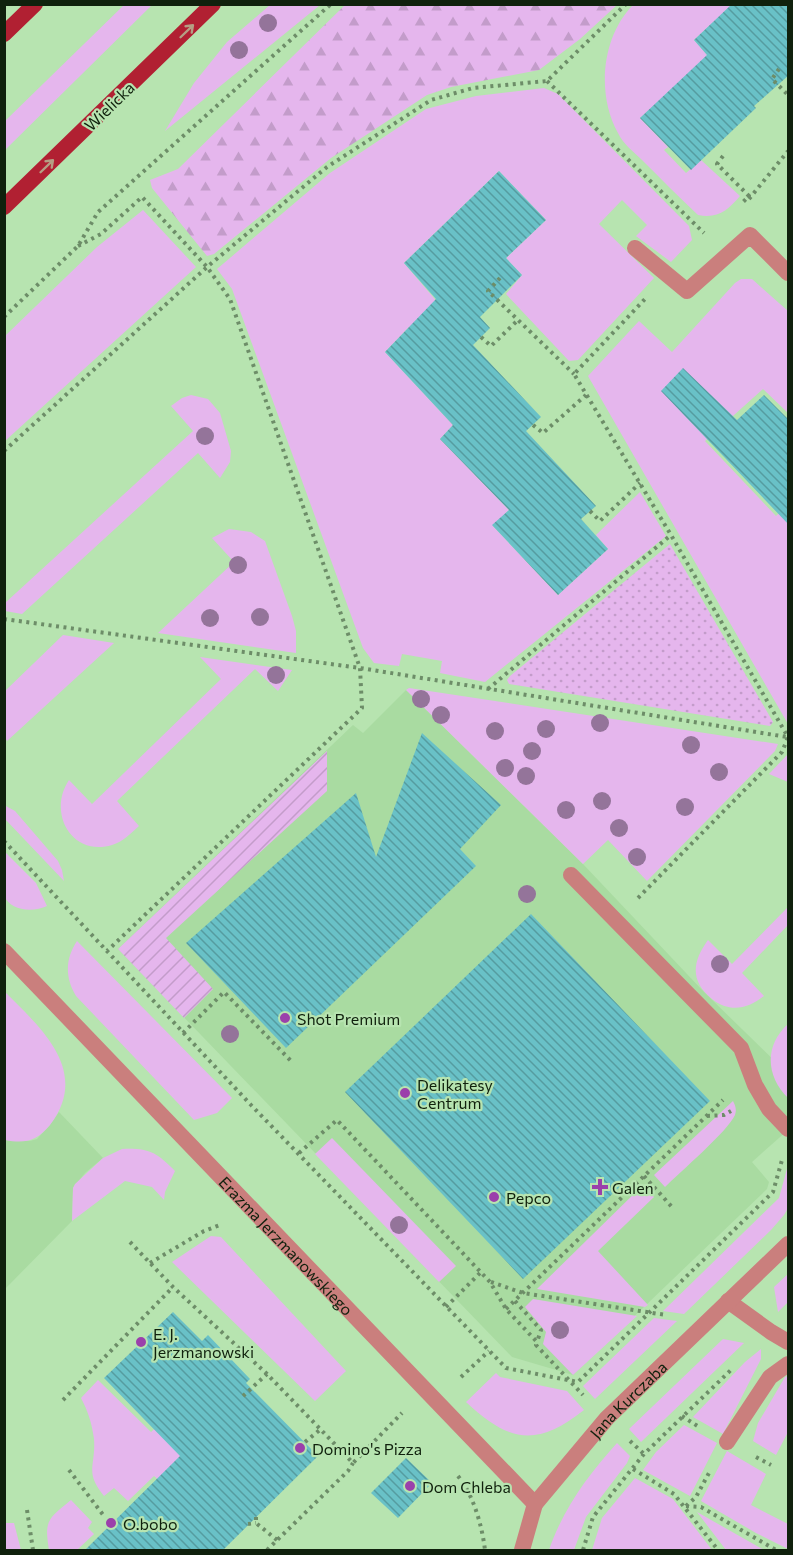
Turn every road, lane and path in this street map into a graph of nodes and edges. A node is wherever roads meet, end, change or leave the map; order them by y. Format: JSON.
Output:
{"nodes":[{"id":1,"x":35,"y":4,"type":"edge"},
{"id":2,"x":213,"y":4,"type":"edge"},
{"id":3,"x":331,"y":4,"type":"edge"},
{"id":4,"x":626,"y":4,"type":"edge"},
{"id":5,"x":4,"y":34,"type":"edge"},
{"id":6,"x":779,"y":69,"type":"dead end"},
{"id":7,"x":547,"y":81,"type":"junction"},
{"id":8,"x":789,"y":95,"type":"edge"},
{"id":9,"x":789,"y":151,"type":"edge"},
{"id":10,"x":723,"y":156,"type":"dead end"},
{"id":11,"x":749,"y":196,"type":"junction"},
{"id":12,"x":741,"y":204,"type":"dead end"},
{"id":13,"x":4,"y":207,"type":"edge"},
{"id":14,"x":750,"y":235,"type":"junction"},
{"id":15,"x":78,"y":246,"type":"junction"},
{"id":16,"x":635,"y":248,"type":"dead end"},
{"id":17,"x":727,"y":254,"type":"junction"},
{"id":18,"x":207,"y":267,"type":"junction"},
{"id":19,"x":789,"y":273,"type":"edge"},
{"id":20,"x":669,"y":275,"type":"junction"},
{"id":21,"x":500,"y":278,"type":"dead end"},
{"id":22,"x":4,"y":317,"type":"edge"},
{"id":23,"x":518,"y":320,"type":"junction"},
{"id":24,"x":482,"y":337,"type":"dead end"},
{"id":25,"x":574,"y":374,"type":"junction"},
{"id":26,"x":586,"y":394,"type":"junction"},
{"id":27,"x":533,"y":425,"type":"dead end"},
{"id":28,"x":4,"y":451,"type":"edge"},
{"id":29,"x":640,"y":483,"type":"junction"},
{"id":30,"x":590,"y":511,"type":"dead end"},
{"id":31,"x":671,"y":535,"type":"junction"},
{"id":32,"x":4,"y":619,"type":"edge"},
{"id":33,"x":360,"y":668,"type":"junction"},
{"id":34,"x":488,"y":690,"type":"junction"},
{"id":35,"x":788,"y":737,"type":"edge"},
{"id":36,"x":4,"y":841,"type":"edge"},
{"id":37,"x":571,"y":875,"type":"dead end"},
{"id":38,"x":616,"y":920,"type":"junction"},
{"id":39,"x":4,"y":951,"type":"edge"},
{"id":40,"x":107,"y":951,"type":"junction"},
{"id":41,"x":183,"y":1033,"type":"junction"},
{"id":42,"x":293,"y":1063,"type":"dead end"},
{"id":43,"x":723,"y":1100,"type":"dead end"},
{"id":44,"x":789,"y":1129,"type":"edge"},
{"id":45,"x":298,"y":1153,"type":"junction"},
{"id":46,"x":784,"y":1153,"type":"dead end"},
{"id":47,"x":644,"y":1176,"type":"junction"},
{"id":48,"x":672,"y":1207,"type":"dead end"},
{"id":49,"x":223,"y":1224,"type":"dead end"},
{"id":50,"x":130,"y":1242,"type":"dead end"},
{"id":51,"x":789,"y":1244,"type":"edge"},
{"id":52,"x":150,"y":1263,"type":"junction"},
{"id":53,"x":480,"y":1273,"type":"junction"},
{"id":54,"x":490,"y":1282,"type":"junction"},
{"id":55,"x":173,"y":1287,"type":"junction"},
{"id":56,"x":523,"y":1293,"type":"junction"},
{"id":57,"x":515,"y":1301,"type":"junction"},
{"id":58,"x":728,"y":1302,"type":"junction"},
{"id":59,"x":446,"y":1306,"type":"junction"},
{"id":60,"x":506,"y":1309,"type":"junction"},
{"id":61,"x":649,"y":1312,"type":"junction"},
{"id":62,"x":771,"y":1332,"type":"junction"},
{"id":63,"x":537,"y":1342,"type":"junction"},
{"id":64,"x":789,"y":1342,"type":"edge"},
{"id":65,"x":489,"y":1351,"type":"junction"},
{"id":66,"x":789,"y":1364,"type":"edge"},
{"id":67,"x":267,"y":1374,"type":"junction"},
{"id":68,"x":459,"y":1379,"type":"dead end"},
{"id":69,"x":567,"y":1380,"type":"junction"},
{"id":70,"x":243,"y":1396,"type":"dead end"},
{"id":71,"x":63,"y":1400,"type":"dead end"},
{"id":72,"x":591,"y":1403,"type":"dead end"},
{"id":73,"x":403,"y":1413,"type":"dead end"},
{"id":74,"x":321,"y":1429,"type":"junction"},
{"id":75,"x":623,"y":1434,"type":"dead end"},
{"id":76,"x":305,"y":1442,"type":"dead end"},
{"id":77,"x":727,"y":1442,"type":"joint"},
{"id":78,"x":644,"y":1454,"type":"junction"},
{"id":79,"x":353,"y":1463,"type":"junction"},
{"id":80,"x":451,"y":1468,"type":"dead end"},
{"id":81,"x":633,"y":1469,"type":"junction"},
{"id":82,"x":69,"y":1470,"type":"dead end"},
{"id":83,"x":535,"y":1504,"type":"junction"},
{"id":84,"x":685,"y":1506,"type":"junction"},
{"id":85,"x":27,"y":1510,"type":"dead end"},
{"id":86,"x":104,"y":1516,"type":"dead end"},
{"id":87,"x":256,"y":1517,"type":"dead end"},
{"id":88,"x":256,"y":1523,"type":"junction"},
{"id":89,"x":248,"y":1524,"type":"dead end"},
{"id":90,"x":277,"y":1540,"type":"junction"},
{"id":91,"x":33,"y":1551,"type":"edge"},
{"id":92,"x":267,"y":1551,"type":"edge"},
{"id":93,"x":485,"y":1551,"type":"edge"},
{"id":94,"x":522,"y":1551,"type":"edge"},
{"id":95,"x":583,"y":1551,"type":"edge"},
{"id":96,"x":718,"y":1551,"type":"edge"},
{"id":97,"x":776,"y":1551,"type":"edge"}],
"edges":[{"from":1,"to":5,"type":"main road"},
{"from":13,"to":2,"type":"main road","name":"Wielicka","one_way":true},
{"from":3,"to":15,"type":"path"},
{"from":4,"to":7,"type":"path"},
{"from":6,"to":8,"type":"path"},
{"from":7,"to":17,"type":"path"},
{"from":7,"to":18,"type":"path"},
{"from":9,"to":11,"type":"path"},
{"from":10,"to":11,"type":"path"},
{"from":11,"to":12,"type":"path"},
{"from":11,"to":14,"type":"path"},
{"from":14,"to":17,"type":"street"},
{"from":14,"to":19,"type":"street"},
{"from":15,"to":18,"type":"path"},
{"from":15,"to":22,"type":"path"},
{"from":16,"to":20,"type":"street"},
{"from":17,"to":20,"type":"street"},
{"from":18,"to":28,"type":"path"},
{"from":18,"to":33,"type":"path"},
{"from":20,"to":25,"type":"path"},
{"from":21,"to":23,"type":"path"},
{"from":23,"to":24,"type":"path"},
{"from":23,"to":25,"type":"path"},
{"from":25,"to":26,"type":"path"},
{"from":26,"to":27,"type":"path"},
{"from":26,"to":29,"type":"path"},
{"from":29,"to":30,"type":"path"},
{"from":29,"to":31,"type":"path"},
{"from":31,"to":34,"type":"path"},
{"from":31,"to":35,"type":"path"},
{"from":32,"to":33,"type":"path"},
{"from":33,"to":34,"type":"path"},
{"from":33,"to":40,"type":"path"},
{"from":34,"to":35,"type":"path"},
{"from":35,"to":38,"type":"path"},
{"from":36,"to":40,"type":"path"},
{"from":37,"to":38,"type":"street"},
{"from":38,"to":44,"type":"street"},
{"from":39,"to":83,"type":"street","name":"Erazma Jerzmanowskiego"},
{"from":40,"to":41,"type":"path"},
{"from":41,"to":42,"type":"path"},
{"from":41,"to":45,"type":"path"},
{"from":43,"to":47,"type":"path"},
{"from":45,"to":53,"type":"path"},
{"from":45,"to":59,"type":"path"},
{"from":46,"to":61,"type":"path"},
{"from":47,"to":48,"type":"path"},
{"from":47,"to":56,"type":"path"},
{"from":49,"to":52,"type":"path"},
{"from":50,"to":52,"type":"path"},
{"from":51,"to":58,"type":"street","name":"Jana Kurczaba"},
{"from":52,"to":55,"type":"path"},
{"from":53,"to":54,"type":"path"},
{"from":53,"to":59,"type":"path"},
{"from":54,"to":56,"type":"path"},
{"from":54,"to":60,"type":"path"},
{"from":55,"to":67,"type":"path"},
{"from":55,"to":71,"type":"path"},
{"from":56,"to":57,"type":"path"},
{"from":56,"to":61,"type":"path"},
{"from":57,"to":60,"type":"path"},
{"from":57,"to":63,"type":"path"},
{"from":58,"to":62,"type":"street"},
{"from":58,"to":83,"type":"street","name":"Jana Kurczaba"},
{"from":59,"to":65,"type":"path"},
{"from":60,"to":63,"type":"path"},
{"from":61,"to":69,"type":"path"},
{"from":62,"to":64,"type":"street"},
{"from":62,"to":78,"type":"path"},
{"from":63,"to":69,"type":"path"},
{"from":65,"to":68,"type":"path"},
{"from":65,"to":69,"type":"path"},
{"from":66,"to":77,"type":"street"},
{"from":67,"to":70,"type":"path"},
{"from":67,"to":74,"type":"path"},
{"from":69,"to":72,"type":"path"},
{"from":73,"to":79,"type":"path"},
{"from":74,"to":76,"type":"path"},
{"from":74,"to":79,"type":"path"},
{"from":75,"to":78,"type":"path"},
{"from":77,"to":84,"type":"path"},
{"from":78,"to":81,"type":"path"},
{"from":79,"to":90,"type":"path"},
{"from":80,"to":93,"type":"path"},
{"from":81,"to":84,"type":"path"},
{"from":81,"to":95,"type":"path"},
{"from":82,"to":86,"type":"path"},
{"from":83,"to":94,"type":"street"},
{"from":84,"to":96,"type":"path"},
{"from":84,"to":97,"type":"path"},
{"from":85,"to":91,"type":"path"},
{"from":87,"to":88,"type":"path"},
{"from":88,"to":89,"type":"path"},
{"from":88,"to":90,"type":"path"},
{"from":90,"to":92,"type":"path"}]}
